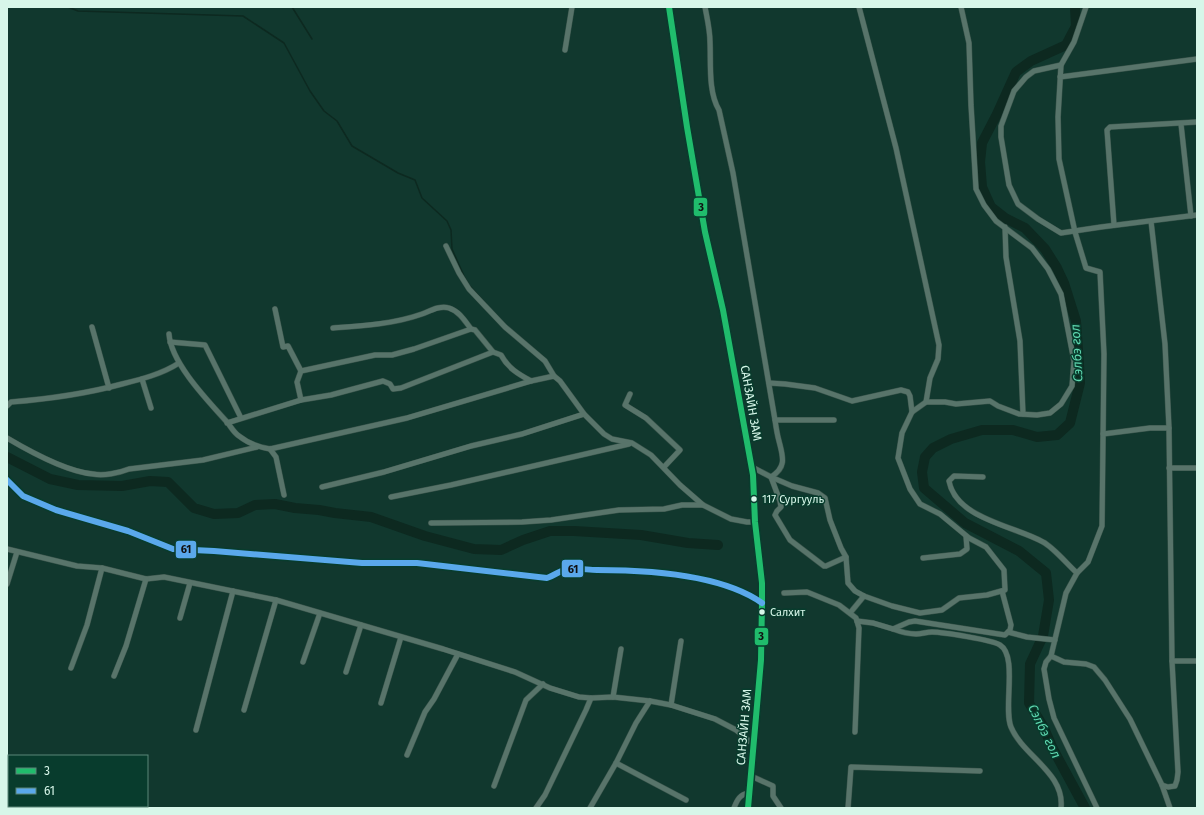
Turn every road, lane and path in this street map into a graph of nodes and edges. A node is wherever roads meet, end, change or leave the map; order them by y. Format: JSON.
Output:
{"nodes":[{"id":1,"x":572,"y":7,"type":"edge"},
{"id":2,"x":669,"y":7,"type":"edge"},
{"id":3,"x":705,"y":7,"type":"edge"},
{"id":4,"x":859,"y":7,"type":"edge"},
{"id":5,"x":961,"y":7,"type":"edge"},
{"id":6,"x":1086,"y":7,"type":"edge"},
{"id":7,"x":565,"y":50,"type":"dead end"},
{"id":8,"x":1197,"y":59,"type":"edge"},
{"id":9,"x":1061,"y":65,"type":"junction"},
{"id":10,"x":1060,"y":77,"type":"junction"},
{"id":11,"x":1197,"y":122,"type":"edge"},
{"id":12,"x":1181,"y":124,"type":"junction"},
{"id":13,"x":1197,"y":215,"type":"edge"},
{"id":14,"x":1191,"y":216,"type":"junction"},
{"id":15,"x":1151,"y":221,"type":"junction"},
{"id":16,"x":1114,"y":225,"type":"junction"},
{"id":17,"x":1005,"y":227,"type":"junction"},
{"id":18,"x":1075,"y":232,"type":"junction"},
{"id":19,"x":446,"y":246,"type":"dead end"},
{"id":20,"x":275,"y":309,"type":"dead end"},
{"id":21,"x":92,"y":327,"type":"dead end"},
{"id":22,"x":333,"y":328,"type":"dead end"},
{"id":23,"x":471,"y":329,"type":"junction"},
{"id":24,"x":170,"y":334,"type":"dead end"},
{"id":25,"x":170,"y":342,"type":"junction"},
{"id":26,"x":493,"y":352,"type":"junction"},
{"id":27,"x":180,"y":363,"type":"junction"},
{"id":28,"x":301,"y":371,"type":"junction"},
{"id":29,"x":554,"y":376,"type":"junction"},
{"id":30,"x":142,"y":379,"type":"junction"},
{"id":31,"x":530,"y":381,"type":"junction"},
{"id":32,"x":768,"y":383,"type":"junction"},
{"id":33,"x":109,"y":388,"type":"junction"},
{"id":34,"x":630,"y":394,"type":"dead end"},
{"id":35,"x":302,"y":400,"type":"junction"},
{"id":36,"x":926,"y":402,"type":"junction"},
{"id":37,"x":7,"y":406,"type":"edge"},
{"id":38,"x":151,"y":408,"type":"dead end"},
{"id":39,"x":912,"y":412,"type":"junction"},
{"id":40,"x":584,"y":414,"type":"junction"},
{"id":41,"x":1023,"y":414,"type":"junction"},
{"id":42,"x":241,"y":418,"type":"junction"},
{"id":43,"x":775,"y":420,"type":"junction"},
{"id":44,"x":834,"y":420,"type":"dead end"},
{"id":45,"x":227,"y":423,"type":"junction"},
{"id":46,"x":1169,"y":428,"type":"junction"},
{"id":47,"x":1103,"y":434,"type":"junction"},
{"id":48,"x":7,"y":438,"type":"edge"},
{"id":49,"x":632,"y":443,"type":"junction"},
{"id":50,"x":258,"y":447,"type":"junction"},
{"id":51,"x":270,"y":449,"type":"junction"},
{"id":52,"x":664,"y":467,"type":"junction"},
{"id":53,"x":752,"y":467,"type":"junction"},
{"id":54,"x":1169,"y":468,"type":"junction"},
{"id":55,"x":1197,"y":468,"type":"edge"},
{"id":56,"x":983,"y":477,"type":"dead end"},
{"id":57,"x":771,"y":478,"type":"junction"},
{"id":58,"x":7,"y":480,"type":"edge"},
{"id":59,"x":322,"y":487,"type":"dead end"},
{"id":60,"x":284,"y":495,"type":"dead end"},
{"id":61,"x":391,"y":497,"type":"dead end"},
{"id":62,"x":703,"y":505,"type":"junction"},
{"id":63,"x":756,"y":522,"type":"junction"},
{"id":64,"x":431,"y":523,"type":"dead end"},
{"id":65,"x":966,"y":536,"type":"junction"},
{"id":66,"x":7,"y":549,"type":"edge"},
{"id":67,"x":17,"y":552,"type":"junction"},
{"id":68,"x":846,"y":556,"type":"junction"},
{"id":69,"x":923,"y":558,"type":"dead end"},
{"id":70,"x":102,"y":568,"type":"junction"},
{"id":71,"x":1077,"y":573,"type":"junction"},
{"id":72,"x":146,"y":580,"type":"junction"},
{"id":73,"x":190,"y":583,"type":"junction"},
{"id":74,"x":7,"y":584,"type":"edge"},
{"id":75,"x":1002,"y":591,"type":"junction"},
{"id":76,"x":233,"y":592,"type":"junction"},
{"id":77,"x":784,"y":593,"type":"dead end"},
{"id":78,"x":864,"y":596,"type":"junction"},
{"id":79,"x":276,"y":600,"type":"junction"},
{"id":80,"x":762,"y":603,"type":"junction"},
{"id":81,"x":320,"y":613,"type":"junction"},
{"id":82,"x":850,"y":613,"type":"junction"},
{"id":83,"x":180,"y":618,"type":"dead end"},
{"id":84,"x":857,"y":621,"type":"junction"},
{"id":85,"x":362,"y":625,"type":"junction"},
{"id":86,"x":893,"y":629,"type":"junction"},
{"id":87,"x":1008,"y":632,"type":"junction"},
{"id":88,"x":401,"y":636,"type":"junction"},
{"id":89,"x":1055,"y":640,"type":"junction"},
{"id":90,"x":681,"y":641,"type":"dead end"},
{"id":91,"x":621,"y":649,"type":"dead end"},
{"id":92,"x":458,"y":654,"type":"junction"},
{"id":93,"x":1051,"y":656,"type":"junction"},
{"id":94,"x":1172,"y":661,"type":"junction"},
{"id":95,"x":303,"y":662,"type":"dead end"},
{"id":96,"x":1197,"y":662,"type":"edge"},
{"id":97,"x":71,"y":668,"type":"dead end"},
{"id":98,"x":346,"y":672,"type":"dead end"},
{"id":99,"x":114,"y":676,"type":"dead end"},
{"id":100,"x":543,"y":684,"type":"junction"},
{"id":101,"x":613,"y":697,"type":"junction"},
{"id":102,"x":591,"y":698,"type":"junction"},
{"id":103,"x":650,"y":700,"type":"junction"},
{"id":104,"x":381,"y":703,"type":"dead end"},
{"id":105,"x":671,"y":705,"type":"junction"},
{"id":106,"x":244,"y":710,"type":"dead end"},
{"id":107,"x":196,"y":730,"type":"dead end"},
{"id":108,"x":855,"y":732,"type":"dead end"},
{"id":109,"x":753,"y":744,"type":"junction"},
{"id":110,"x":407,"y":755,"type":"dead end"},
{"id":111,"x":616,"y":763,"type":"junction"},
{"id":112,"x":980,"y":771,"type":"dead end"},
{"id":113,"x":751,"y":776,"type":"junction"},
{"id":114,"x":1162,"y":785,"type":"junction"},
{"id":115,"x":494,"y":786,"type":"dead end"},
{"id":116,"x":749,"y":793,"type":"junction"},
{"id":117,"x":686,"y":800,"type":"dead end"},
{"id":118,"x":536,"y":808,"type":"edge"},
{"id":119,"x":590,"y":808,"type":"edge"},
{"id":120,"x":734,"y":808,"type":"edge"},
{"id":121,"x":748,"y":808,"type":"edge"},
{"id":122,"x":781,"y":808,"type":"edge"},
{"id":123,"x":848,"y":808,"type":"edge"},
{"id":124,"x":1061,"y":808,"type":"edge"},
{"id":125,"x":1097,"y":808,"type":"edge"},
{"id":126,"x":1170,"y":808,"type":"edge"}],
"edges":[{"from":1,"to":7,"type":"street"},
{"from":2,"to":53,"type":"main road","name":"САНЗАЙН ЗАМ"},
{"from":3,"to":32,"type":"street"},
{"from":4,"to":36,"type":"street"},
{"from":5,"to":17,"type":"street"},
{"from":6,"to":9,"type":"street"},
{"from":8,"to":10,"type":"street"},
{"from":9,"to":10,"type":"street"},
{"from":9,"to":18,"type":"street"},
{"from":10,"to":18,"type":"street"},
{"from":11,"to":12,"type":"street"},
{"from":12,"to":14,"type":"street"},
{"from":12,"to":16,"type":"street"},
{"from":13,"to":14,"type":"street"},
{"from":14,"to":15,"type":"street"},
{"from":15,"to":16,"type":"street"},
{"from":15,"to":46,"type":"street"},
{"from":16,"to":18,"type":"street"},
{"from":17,"to":41,"type":"street"},
{"from":17,"to":41,"type":"street"},
{"from":18,"to":47,"type":"street"},
{"from":19,"to":29,"type":"street"},
{"from":20,"to":28,"type":"street"},
{"from":21,"to":33,"type":"street"},
{"from":22,"to":23,"type":"street"},
{"from":23,"to":26,"type":"street"},
{"from":23,"to":28,"type":"street"},
{"from":24,"to":25,"type":"street"},
{"from":25,"to":27,"type":"street"},
{"from":25,"to":42,"type":"street"},
{"from":26,"to":31,"type":"street"},
{"from":26,"to":35,"type":"street"},
{"from":27,"to":30,"type":"street"},
{"from":27,"to":45,"type":"street"},
{"from":28,"to":35,"type":"street"},
{"from":29,"to":31,"type":"street"},
{"from":29,"to":40,"type":"street"},
{"from":30,"to":33,"type":"street"},
{"from":30,"to":38,"type":"street"},
{"from":31,"to":51,"type":"street"},
{"from":32,"to":39,"type":"street"},
{"from":32,"to":43,"type":"street"},
{"from":33,"to":37,"type":"street"},
{"from":34,"to":52,"type":"street"},
{"from":35,"to":42,"type":"street"},
{"from":36,"to":39,"type":"street"},
{"from":36,"to":41,"type":"street"},
{"from":39,"to":65,"type":"street"},
{"from":40,"to":49,"type":"street"},
{"from":40,"to":59,"type":"street"},
{"from":42,"to":45,"type":"street"},
{"from":43,"to":44,"type":"street"},
{"from":43,"to":57,"type":"street"},
{"from":45,"to":50,"type":"street"},
{"from":46,"to":47,"type":"street"},
{"from":46,"to":54,"type":"street"},
{"from":47,"to":71,"type":"street"},
{"from":48,"to":50,"type":"street"},
{"from":49,"to":52,"type":"street"},
{"from":49,"to":61,"type":"street"},
{"from":50,"to":51,"type":"street"},
{"from":51,"to":60,"type":"street"},
{"from":52,"to":62,"type":"street"},
{"from":53,"to":57,"type":"street"},
{"from":53,"to":63,"type":"main road","name":"САНЗАЙН ЗАМ"},
{"from":54,"to":55,"type":"street"},
{"from":54,"to":94,"type":"street"},
{"from":56,"to":71,"type":"street"},
{"from":57,"to":68,"type":"street"},
{"from":57,"to":68,"type":"street"},
{"from":58,"to":80,"type":"street"},
{"from":62,"to":63,"type":"street"},
{"from":62,"to":64,"type":"street"},
{"from":63,"to":80,"type":"main road","name":"САНЗАЙН ЗАМ"},
{"from":65,"to":69,"type":"street"},
{"from":65,"to":75,"type":"street"},
{"from":66,"to":67,"type":"street"},
{"from":67,"to":70,"type":"street"},
{"from":67,"to":74,"type":"street"},
{"from":68,"to":78,"type":"street"},
{"from":70,"to":72,"type":"street"},
{"from":70,"to":97,"type":"street"},
{"from":71,"to":89,"type":"street"},
{"from":72,"to":73,"type":"street"},
{"from":72,"to":99,"type":"street"},
{"from":73,"to":76,"type":"street"},
{"from":73,"to":83,"type":"street"},
{"from":75,"to":78,"type":"street"},
{"from":75,"to":87,"type":"street"},
{"from":76,"to":79,"type":"street"},
{"from":76,"to":107,"type":"street"},
{"from":77,"to":82,"type":"street"},
{"from":78,"to":82,"type":"street"},
{"from":79,"to":81,"type":"street"},
{"from":79,"to":106,"type":"street"},
{"from":80,"to":109,"type":"main road","name":"САНЗАЙН ЗАМ"},
{"from":81,"to":85,"type":"street"},
{"from":81,"to":95,"type":"street"},
{"from":82,"to":84,"type":"street"},
{"from":84,"to":86,"type":"street"},
{"from":84,"to":108,"type":"street"},
{"from":85,"to":88,"type":"street"},
{"from":85,"to":98,"type":"street"},
{"from":86,"to":87,"type":"street"},
{"from":86,"to":124,"type":"street"},
{"from":87,"to":89,"type":"street"},
{"from":88,"to":92,"type":"street"},
{"from":88,"to":104,"type":"street"},
{"from":89,"to":93,"type":"street"},
{"from":90,"to":105,"type":"street"},
{"from":91,"to":101,"type":"street"},
{"from":92,"to":100,"type":"street"},
{"from":92,"to":110,"type":"street"},
{"from":93,"to":114,"type":"street"},
{"from":93,"to":125,"type":"street"},
{"from":94,"to":96,"type":"street"},
{"from":94,"to":114,"type":"street"},
{"from":100,"to":102,"type":"street"},
{"from":100,"to":115,"type":"street"},
{"from":101,"to":102,"type":"street"},
{"from":101,"to":103,"type":"street"},
{"from":102,"to":118,"type":"street"},
{"from":103,"to":105,"type":"street"},
{"from":103,"to":111,"type":"street"},
{"from":105,"to":109,"type":"street"},
{"from":109,"to":113,"type":"main road","name":"САНЗАЙН ЗАМ"},
{"from":111,"to":117,"type":"street"},
{"from":111,"to":119,"type":"street"},
{"from":112,"to":123,"type":"street"},
{"from":113,"to":116,"type":"main road","name":"САНЗАЙН ЗАМ"},
{"from":113,"to":122,"type":"street"},
{"from":114,"to":126,"type":"street"},
{"from":116,"to":120,"type":"street"},
{"from":116,"to":121,"type":"main road","name":"САНЗАЙН ЗАМ"}]}
